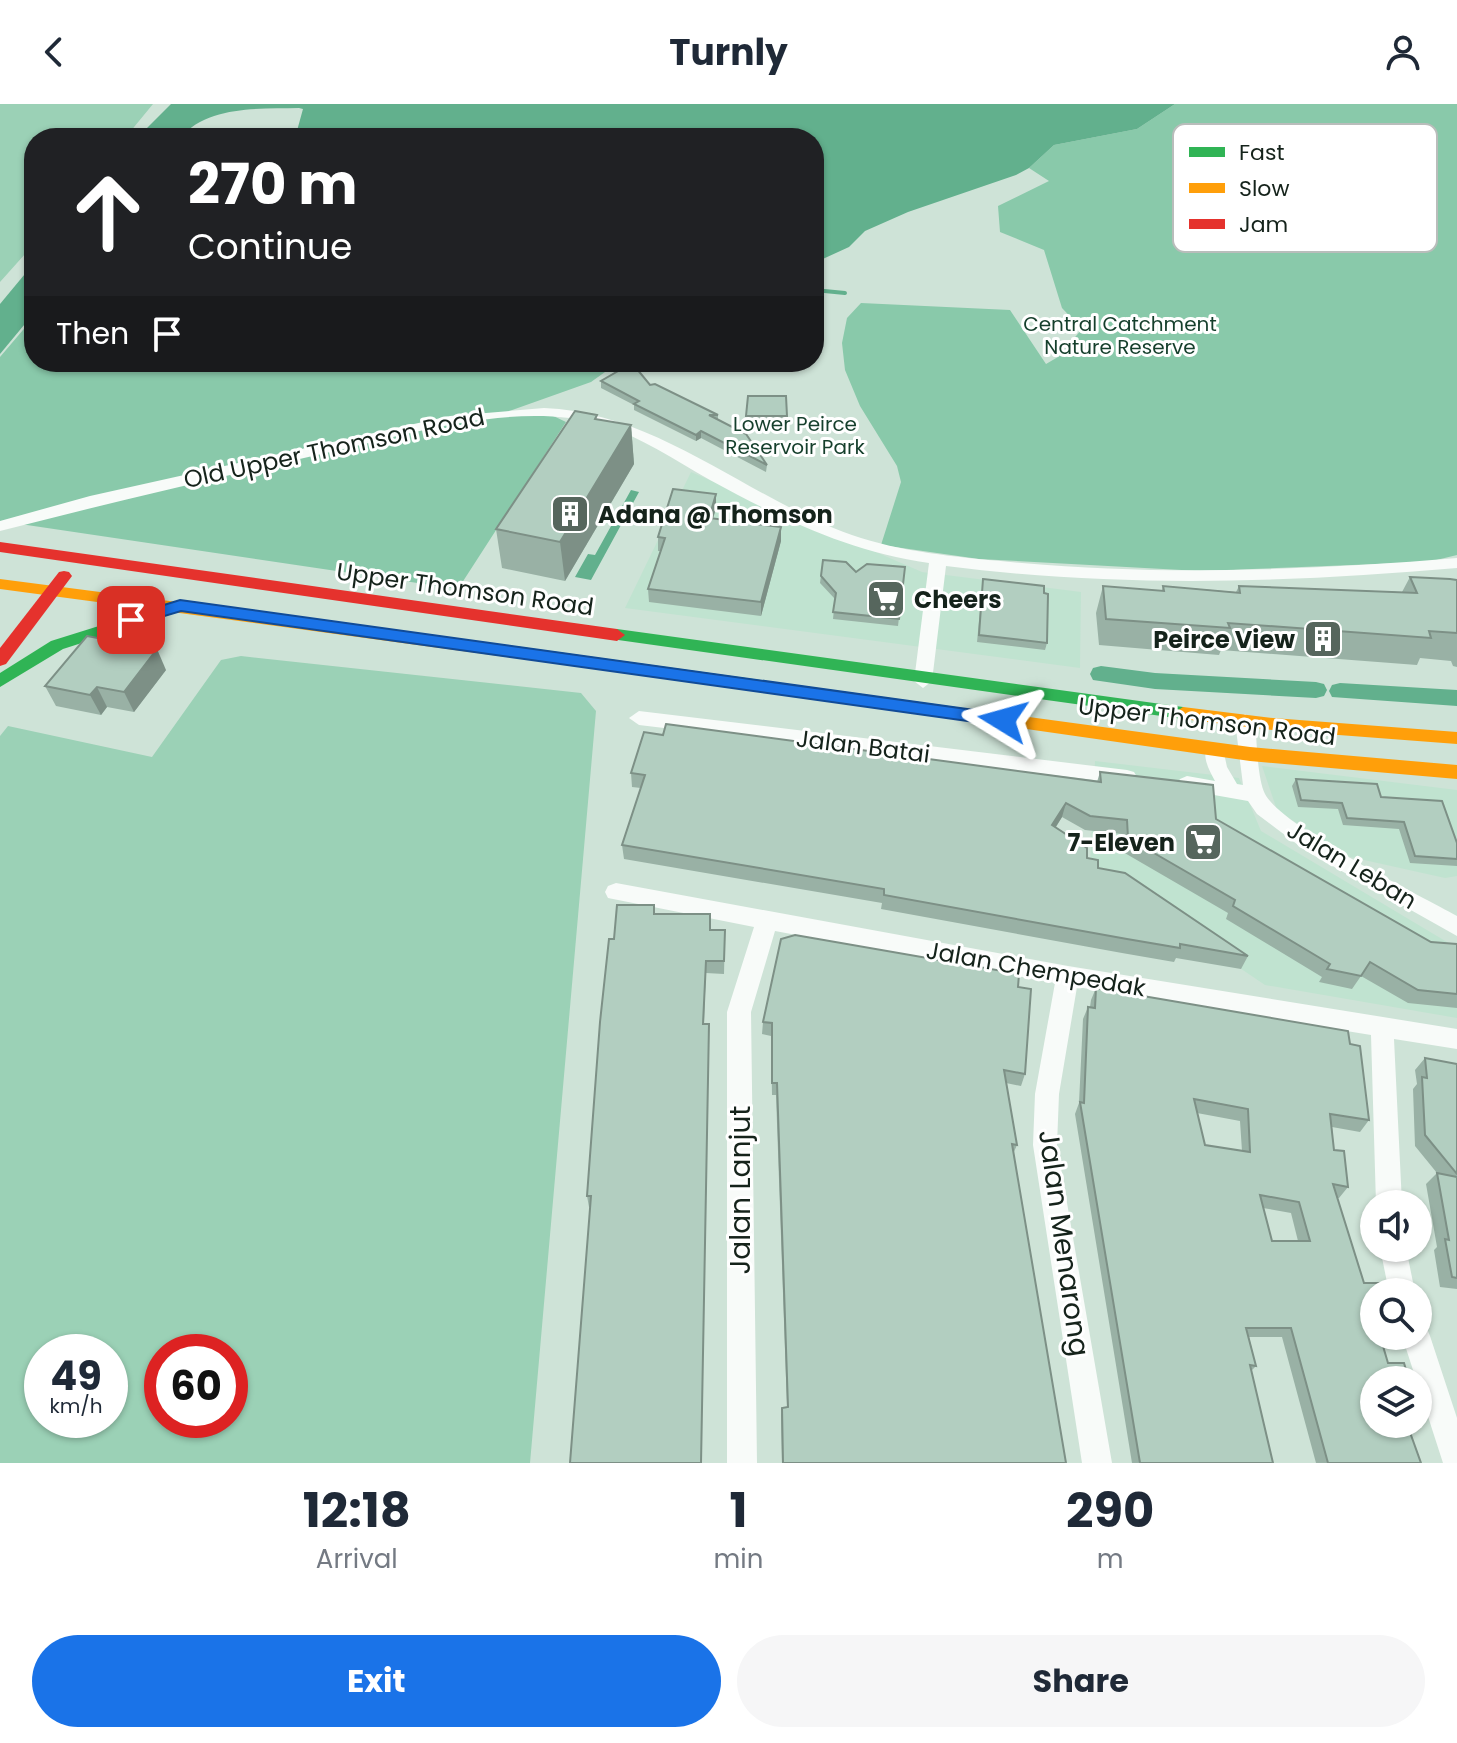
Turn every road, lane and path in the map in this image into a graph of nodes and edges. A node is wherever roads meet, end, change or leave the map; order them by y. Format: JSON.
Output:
{"nodes":[{"id":1,"x":0,"y":526,"type":"edge"},
{"id":2,"x":0,"y":547,"type":"edge"},
{"id":3,"x":44,"y":553,"type":"junction"},
{"id":4,"x":78,"y":558,"type":"junction"},
{"id":5,"x":938,"y":559,"type":"junction"},
{"id":6,"x":1457,"y":563,"type":"edge"},
{"id":7,"x":8,"y":591,"type":"edge"},
{"id":8,"x":53,"y":591,"type":"junction"},
{"id":9,"x":180,"y":606,"type":"junction"},
{"id":10,"x":0,"y":660,"type":"edge"},
{"id":11,"x":0,"y":681,"type":"edge"},
{"id":12,"x":923,"y":681,"type":"junction"},
{"id":13,"x":639,"y":718,"type":"dead end"},
{"id":14,"x":1245,"y":721,"type":"junction"},
{"id":15,"x":1457,"y":738,"type":"edge"},
{"id":16,"x":1215,"y":749,"type":"junction"},
{"id":17,"x":1250,"y":754,"type":"junction"},
{"id":18,"x":1457,"y":772,"type":"edge"},
{"id":19,"x":1230,"y":789,"type":"junction"},
{"id":20,"x":1254,"y":794,"type":"junction"},
{"id":21,"x":616,"y":892,"type":"dead end"},
{"id":22,"x":767,"y":921,"type":"junction"},
{"id":23,"x":1457,"y":927,"type":"edge"},
{"id":24,"x":1068,"y":976,"type":"junction"},
{"id":25,"x":1384,"y":1026,"type":"junction"},
{"id":26,"x":1457,"y":1039,"type":"edge"},
{"id":27,"x":1388,"y":1190,"type":"edge"},
{"id":28,"x":1421,"y":1350,"type":"edge"},
{"id":29,"x":1457,"y":1461,"type":"edge"},
{"id":30,"x":742,"y":1463,"type":"edge"},
{"id":31,"x":1097,"y":1463,"type":"edge"}],
"edges":[{"from":1,"to":5,"type":"street","name":"Old Upper Thomson Road"},
{"from":2,"to":3,"type":"main road","name":"Upper Thomson Road"},
{"from":3,"to":4,"type":"main road","name":"Upper Thomson Road"},
{"from":3,"to":7,"type":"main road"},
{"from":4,"to":8,"type":"main road"},
{"from":4,"to":12,"type":"main road","name":"Upper Thomson Road"},
{"from":5,"to":6,"type":"street","name":"Old Upper Thomson Road"},
{"from":5,"to":12,"type":"street"},
{"from":7,"to":8,"type":"main road","name":"Upper Thomson Road"},
{"from":8,"to":9,"type":"main road","name":"Upper Thomson Road"},
{"from":8,"to":10,"type":"main road"},
{"from":9,"to":11,"type":"main road"},
{"from":9,"to":16,"type":"main road","name":"Upper Thomson Road"},
{"from":12,"to":14,"type":"main road","name":"Upper Thomson Road"},
{"from":13,"to":19,"type":"street","name":"Jalan Batai"},
{"from":14,"to":15,"type":"main road","name":"Upper Thomson Road"},
{"from":14,"to":17,"type":"street"},
{"from":16,"to":17,"type":"main road","name":"Upper Thomson Road"},
{"from":16,"to":19,"type":"street"},
{"from":17,"to":18,"type":"main road","name":"Upper Thomson Road"},
{"from":17,"to":20,"type":"street"},
{"from":19,"to":20,"type":"street"},
{"from":20,"to":23,"type":"street","name":"Jalan Leban"},
{"from":21,"to":22,"type":"street","name":"Jalan Chempedak"},
{"from":22,"to":24,"type":"street","name":"Jalan Chempedak"},
{"from":22,"to":30,"type":"street","name":"Jalan Lanjut"},
{"from":24,"to":25,"type":"street","name":"Jalan Chempedak"},
{"from":24,"to":31,"type":"street","name":"Jalan Menarong"},
{"from":25,"to":26,"type":"street","name":"Jalan Chempedak"},
{"from":25,"to":27,"type":"street"},
{"from":28,"to":29,"type":"street"}]}
